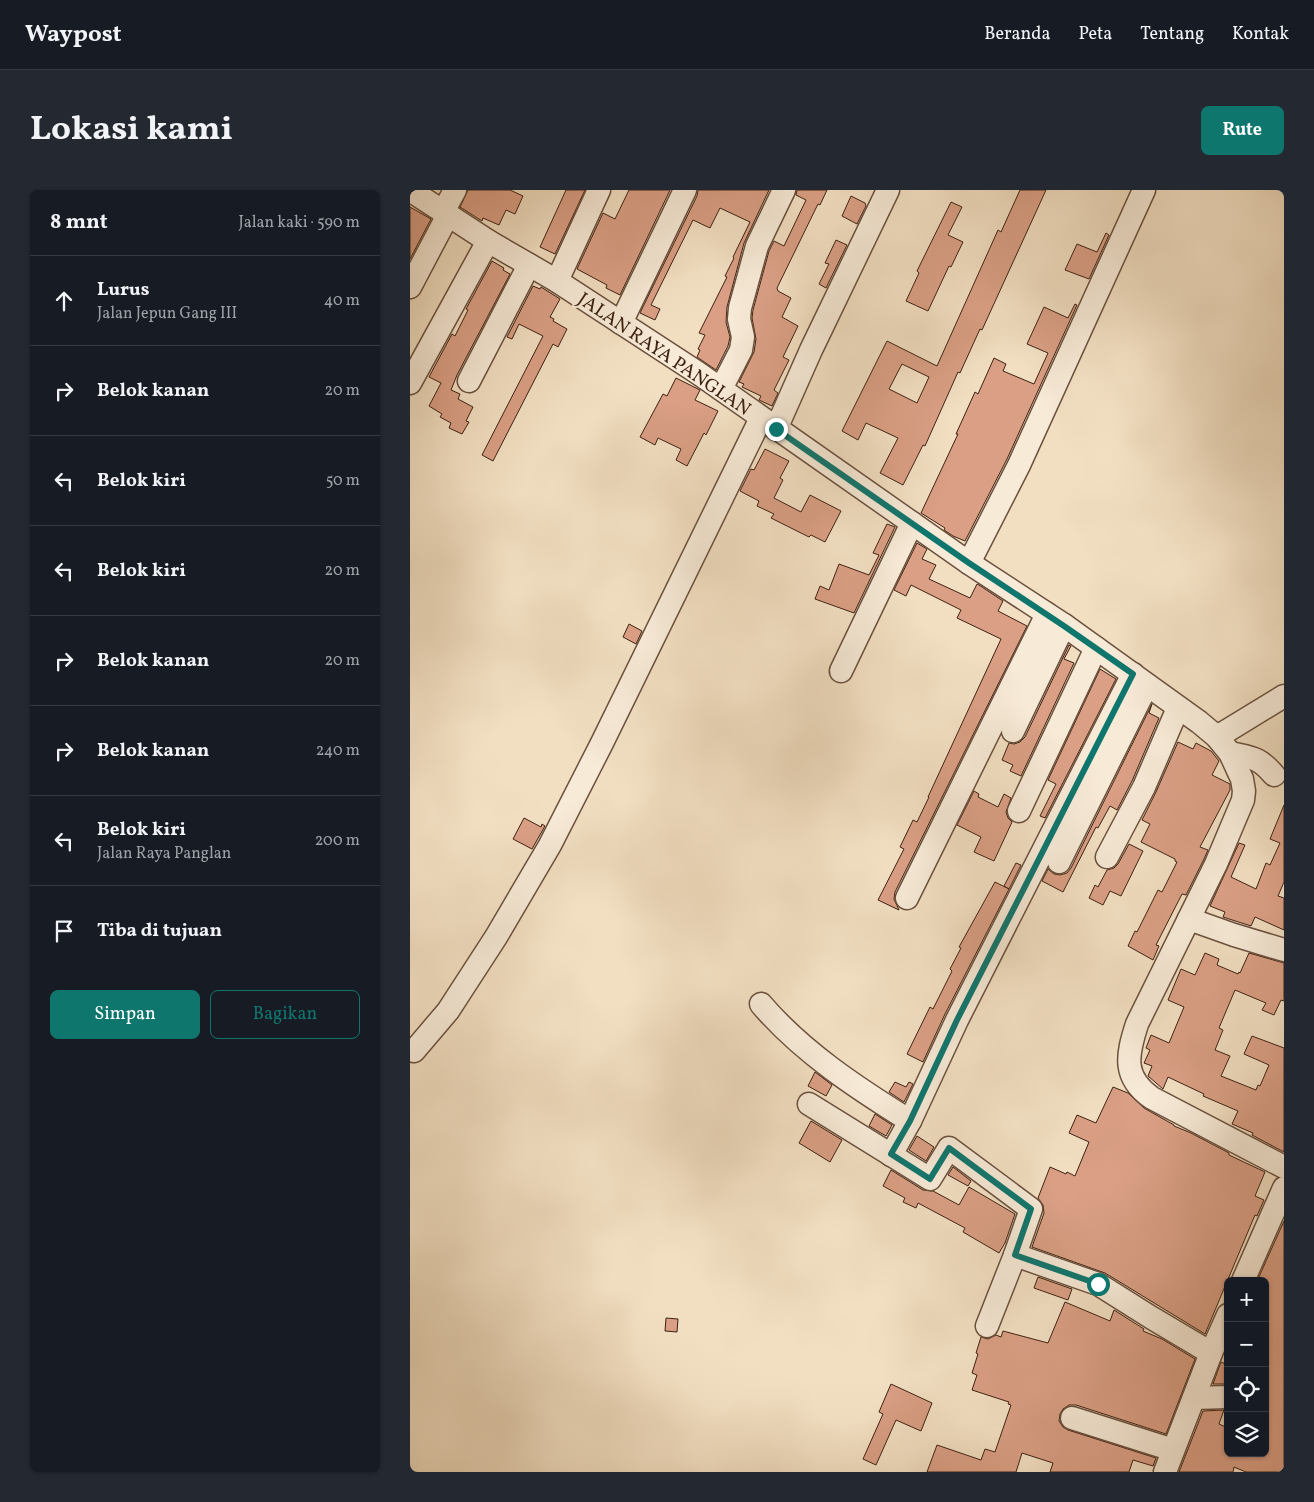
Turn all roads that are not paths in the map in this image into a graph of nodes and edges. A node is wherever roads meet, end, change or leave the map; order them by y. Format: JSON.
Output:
{"nodes":[{"id":1,"x":410,"y":190,"type":"edge"},
{"id":2,"x":455,"y":190,"type":"edge"},
{"id":3,"x":599,"y":190,"type":"edge"},
{"id":4,"x":685,"y":190,"type":"edge"},
{"id":5,"x":784,"y":190,"type":"edge"},
{"id":6,"x":888,"y":190,"type":"edge"},
{"id":7,"x":1144,"y":190,"type":"edge"},
{"id":8,"x":446,"y":214,"type":"junction"},
{"id":9,"x":488,"y":240,"type":"junction"},
{"id":10,"x":529,"y":265,"type":"junction"},
{"id":11,"x":557,"y":281,"type":"junction"},
{"id":12,"x":410,"y":287,"type":"edge"},
{"id":13,"x":621,"y":323,"type":"junction"},
{"id":14,"x":469,"y":381,"type":"dead end"},
{"id":15,"x":410,"y":383,"type":"edge"},
{"id":16,"x":721,"y":389,"type":"junction"},
{"id":17,"x":768,"y":423,"type":"junction"},
{"id":18,"x":912,"y":523,"type":"junction"},
{"id":19,"x":969,"y":563,"type":"junction"},
{"id":20,"x":1055,"y":620,"type":"junction"},
{"id":21,"x":1096,"y":648,"type":"junction"},
{"id":22,"x":841,"y":671,"type":"dead end"},
{"id":23,"x":1140,"y":680,"type":"junction"},
{"id":24,"x":1284,"y":696,"type":"edge"},
{"id":25,"x":1178,"y":708,"type":"junction"},
{"id":26,"x":1013,"y":731,"type":"dead end"},
{"id":27,"x":1223,"y":745,"type":"junction"},
{"id":28,"x":1279,"y":777,"type":"edge"},
{"id":29,"x":1242,"y":779,"type":"junction"},
{"id":30,"x":1019,"y":812,"type":"dead end"},
{"id":31,"x":1107,"y":857,"type":"dead end"},
{"id":32,"x":1059,"y":862,"type":"dead end"},
{"id":33,"x":907,"y":898,"type":"dead end"},
{"id":34,"x":1190,"y":919,"type":"junction"},
{"id":35,"x":1284,"y":950,"type":"edge"},
{"id":36,"x":761,"y":1004,"type":"dead end"},
{"id":37,"x":414,"y":1051,"type":"dead end"},
{"id":38,"x":809,"y":1104,"type":"dead end"},
{"id":39,"x":910,"y":1121,"type":"junction"},
{"id":40,"x":891,"y":1154,"type":"junction"},
{"id":41,"x":1284,"y":1167,"type":"edge"},
{"id":42,"x":1284,"y":1188,"type":"edge"},
{"id":43,"x":1015,"y":1255,"type":"junction"},
{"id":44,"x":1245,"y":1277,"type":"edge"},
{"id":45,"x":1225,"y":1322,"type":"edge"},
{"id":46,"x":987,"y":1326,"type":"dead end"},
{"id":47,"x":1211,"y":1352,"type":"junction"},
{"id":48,"x":1194,"y":1398,"type":"junction"},
{"id":49,"x":1224,"y":1398,"type":"edge"},
{"id":50,"x":1072,"y":1418,"type":"dead end"},
{"id":51,"x":1173,"y":1450,"type":"junction"},
{"id":52,"x":1165,"y":1472,"type":"edge"}],
"edges":[{"from":1,"to":8,"type":"street","name":"JALAN RAYA PANGLAN"},
{"from":2,"to":8,"type":"street"},
{"from":3,"to":11,"type":"street"},
{"from":4,"to":13,"type":"street"},
{"from":5,"to":16,"type":"street"},
{"from":6,"to":17,"type":"street"},
{"from":7,"to":19,"type":"street"},
{"from":8,"to":9,"type":"street","name":"JALAN RAYA PANGLAN"},
{"from":8,"to":12,"type":"street"},
{"from":9,"to":10,"type":"street","name":"JALAN RAYA PANGLAN"},
{"from":9,"to":15,"type":"street"},
{"from":10,"to":11,"type":"street","name":"JALAN RAYA PANGLAN"},
{"from":10,"to":14,"type":"street"},
{"from":11,"to":13,"type":"street","name":"JALAN RAYA PANGLAN"},
{"from":13,"to":16,"type":"street","name":"JALAN RAYA PANGLAN"},
{"from":16,"to":17,"type":"street","name":"JALAN RAYA PANGLAN"},
{"from":17,"to":18,"type":"street","name":"JALAN RAYA PANGLAN"},
{"from":17,"to":37,"type":"street"},
{"from":18,"to":19,"type":"street","name":"JALAN RAYA PANGLAN"},
{"from":18,"to":22,"type":"street"},
{"from":19,"to":20,"type":"street","name":"JALAN RAYA PANGLAN"},
{"from":20,"to":21,"type":"street","name":"JALAN RAYA PANGLAN"},
{"from":20,"to":26,"type":"street"},
{"from":20,"to":33,"type":"street"},
{"from":21,"to":23,"type":"street","name":"JALAN RAYA PANGLAN"},
{"from":21,"to":30,"type":"street"},
{"from":23,"to":25,"type":"street","name":"JALAN RAYA PANGLAN"},
{"from":23,"to":32,"type":"street"},
{"from":23,"to":39,"type":"street"},
{"from":24,"to":27,"type":"street"},
{"from":25,"to":27,"type":"street","name":"JALAN RAYA PANGLAN"},
{"from":25,"to":31,"type":"street"},
{"from":27,"to":28,"type":"street"},
{"from":27,"to":29,"type":"street","name":"JALAN RAYA PANGLAN"},
{"from":28,"to":29,"type":"street"},
{"from":29,"to":34,"type":"street"},
{"from":34,"to":35,"type":"street"},
{"from":34,"to":41,"type":"street"},
{"from":36,"to":39,"type":"street"},
{"from":38,"to":40,"type":"street"},
{"from":39,"to":40,"type":"street"},
{"from":40,"to":43,"type":"street"},
{"from":42,"to":44,"type":"street"},
{"from":43,"to":46,"type":"street"},
{"from":43,"to":47,"type":"street"},
{"from":45,"to":47,"type":"street"},
{"from":47,"to":48,"type":"street"},
{"from":48,"to":49,"type":"street"},
{"from":48,"to":51,"type":"street"},
{"from":50,"to":51,"type":"street"},
{"from":51,"to":52,"type":"street"}]}
